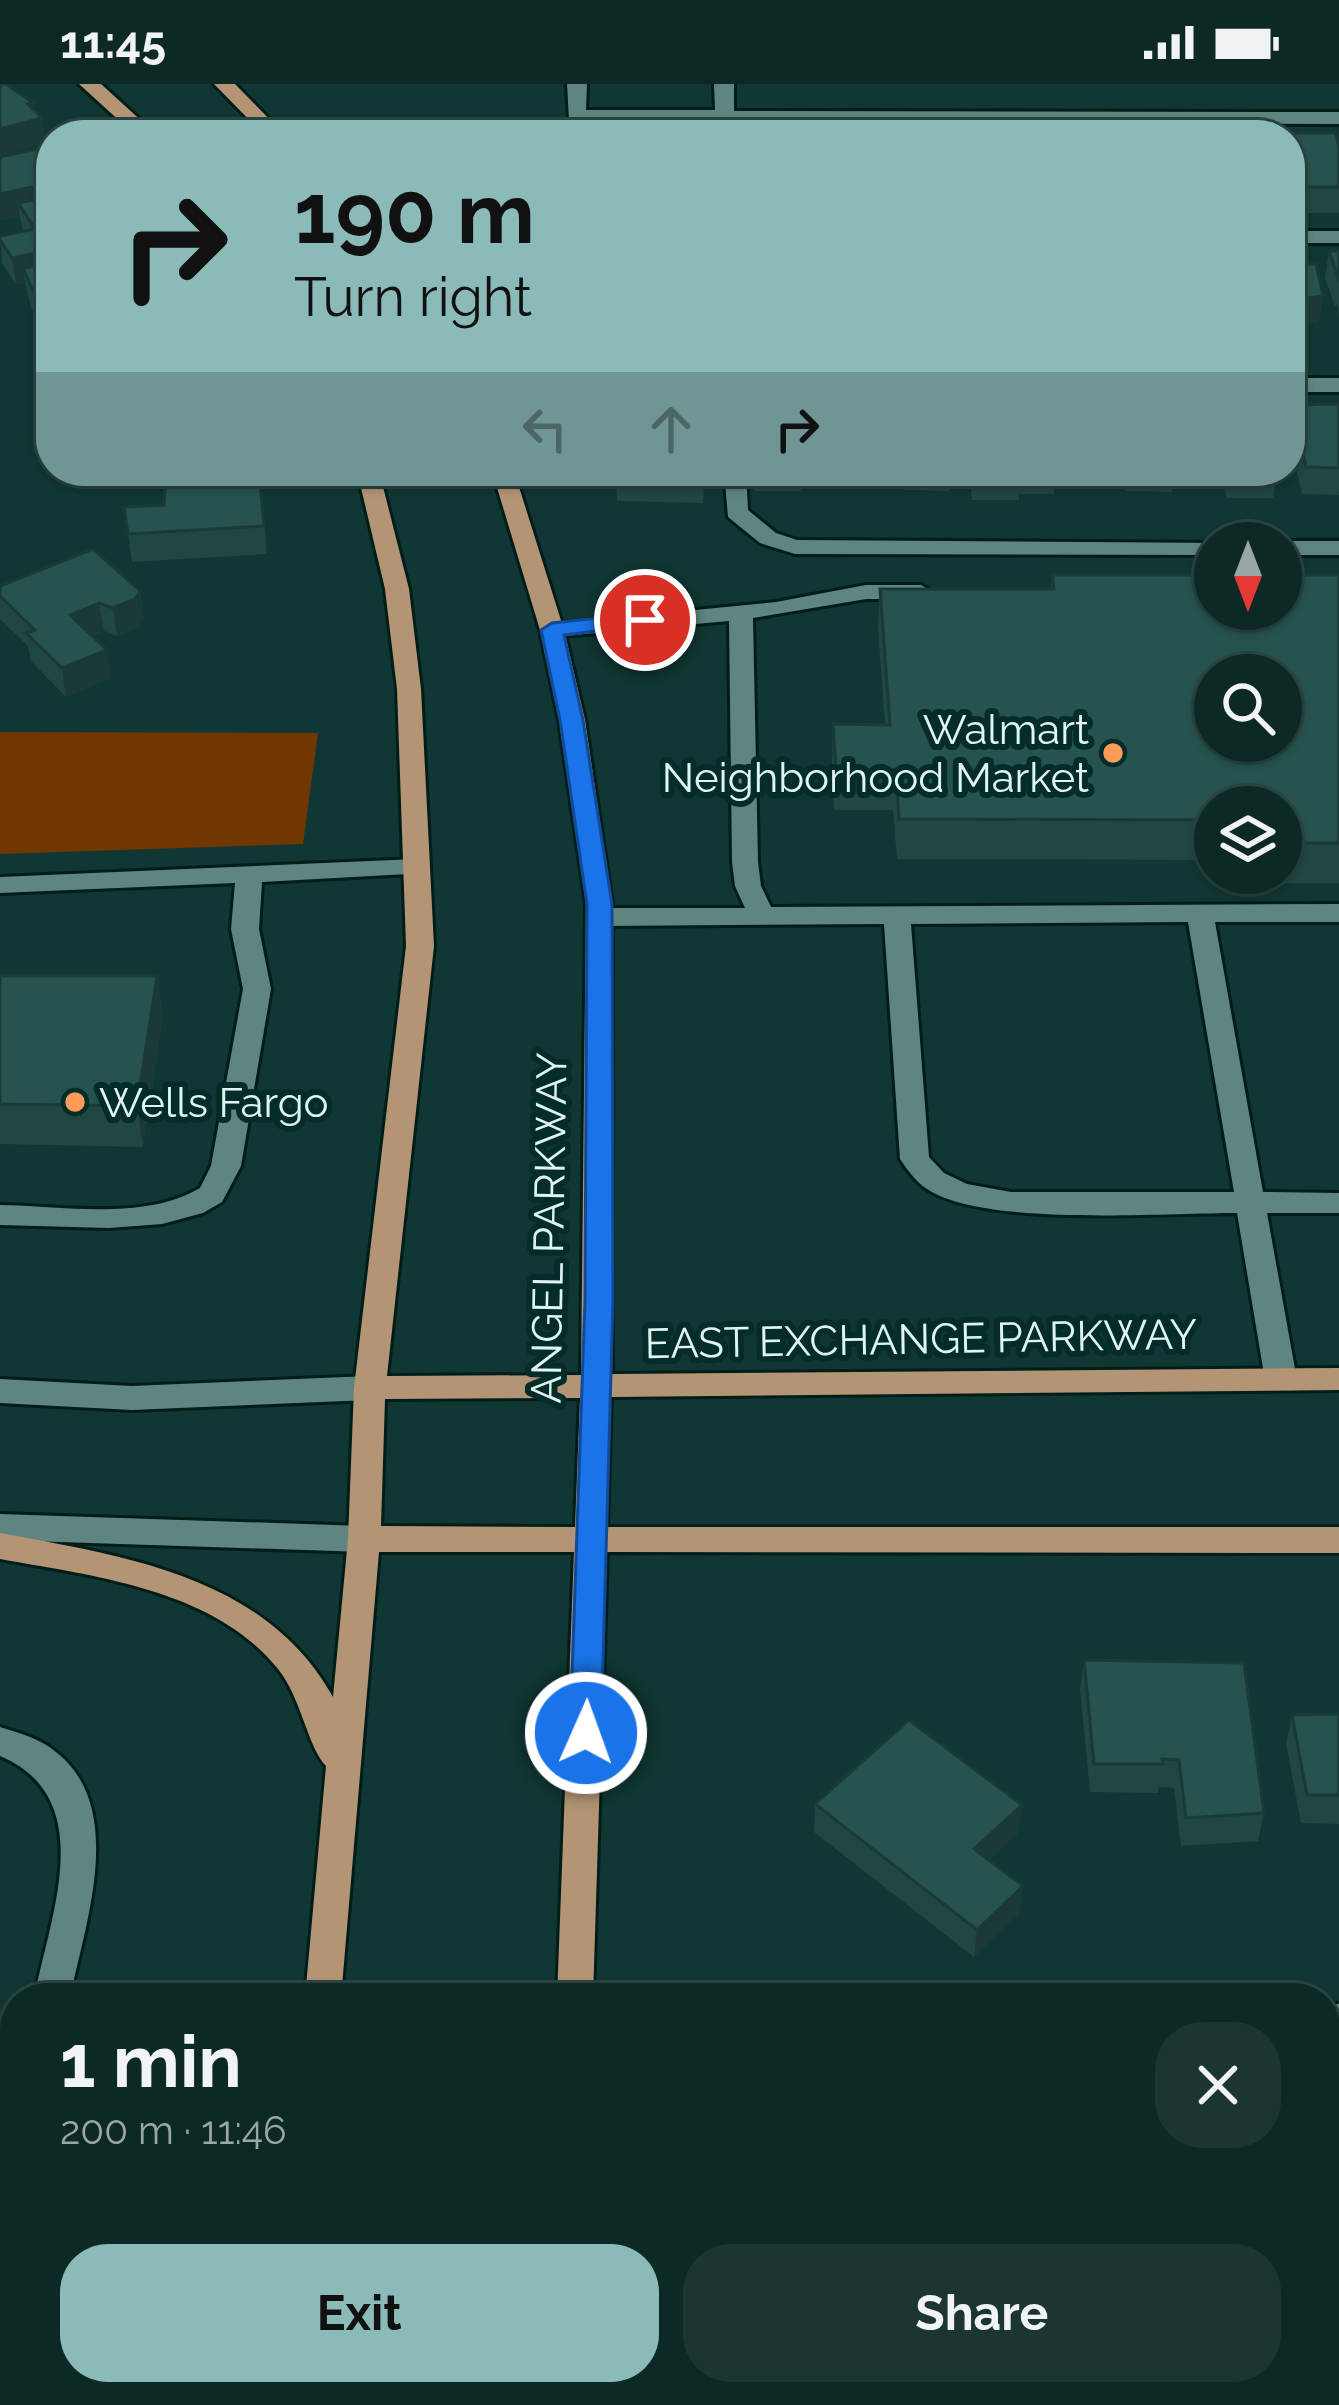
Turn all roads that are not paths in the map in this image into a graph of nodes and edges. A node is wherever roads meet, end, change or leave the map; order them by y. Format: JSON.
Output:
{"nodes":[{"id":1,"x":89,"y":84,"type":"edge"},
{"id":2,"x":224,"y":84,"type":"edge"},
{"id":3,"x":577,"y":84,"type":"edge"},
{"id":4,"x":724,"y":84,"type":"edge"},
{"id":5,"x":1339,"y":118,"type":"edge"},
{"id":6,"x":130,"y":120,"type":"edge"},
{"id":7,"x":259,"y":120,"type":"edge"},
{"id":8,"x":635,"y":120,"type":"edge"},
{"id":9,"x":724,"y":120,"type":"edge"},
{"id":10,"x":1185,"y":120,"type":"edge"},
{"id":11,"x":1305,"y":237,"type":"edge"},
{"id":12,"x":1339,"y":237,"type":"edge"},
{"id":13,"x":1305,"y":385,"type":"edge"},
{"id":14,"x":1339,"y":385,"type":"edge"},
{"id":15,"x":372,"y":486,"type":"edge"},
{"id":16,"x":508,"y":486,"type":"edge"},
{"id":17,"x":735,"y":486,"type":"edge"},
{"id":18,"x":1194,"y":548,"type":"edge"},
{"id":19,"x":1302,"y":548,"type":"edge"},
{"id":20,"x":1339,"y":548,"type":"edge"},
{"id":21,"x":936,"y":592,"type":"edge"},
{"id":22,"x":741,"y":612,"type":"junction"},
{"id":23,"x":552,"y":630,"type":"junction"},
{"id":24,"x":417,"y":867,"type":"junction"},
{"id":25,"x":249,"y":874,"type":"junction"},
{"id":26,"x":0,"y":885,"type":"edge"},
{"id":27,"x":897,"y":912,"type":"junction"},
{"id":28,"x":1200,"y":913,"type":"junction"},
{"id":29,"x":1339,"y":913,"type":"edge"},
{"id":30,"x":763,"y":916,"type":"junction"},
{"id":31,"x":600,"y":917,"type":"junction"},
{"id":32,"x":1250,"y":1203,"type":"junction"},
{"id":33,"x":1339,"y":1203,"type":"edge"},
{"id":34,"x":0,"y":1215,"type":"edge"},
{"id":35,"x":1339,"y":1379,"type":"edge"},
{"id":36,"x":1281,"y":1380,"type":"junction"},
{"id":37,"x":596,"y":1387,"type":"junction"},
{"id":38,"x":370,"y":1388,"type":"junction"},
{"id":39,"x":0,"y":1391,"type":"edge"},
{"id":40,"x":0,"y":1527,"type":"edge"},
{"id":41,"x":364,"y":1539,"type":"junction"},
{"id":42,"x":593,"y":1539,"type":"junction"},
{"id":43,"x":1339,"y":1540,"type":"edge"},
{"id":44,"x":0,"y":1546,"type":"edge"},
{"id":45,"x":0,"y":1741,"type":"edge"},
{"id":46,"x":341,"y":1788,"type":"junction"},
{"id":47,"x":55,"y":1983,"type":"edge"},
{"id":48,"x":324,"y":1983,"type":"edge"},
{"id":49,"x":576,"y":1983,"type":"edge"}],
"edges":[{"from":1,"to":6,"type":"main road"},
{"from":2,"to":7,"type":"main road"},
{"from":3,"to":8,"type":"street"},
{"from":4,"to":9,"type":"street"},
{"from":5,"to":10,"type":"street"},
{"from":11,"to":12,"type":"street"},
{"from":13,"to":14,"type":"street"},
{"from":15,"to":24,"type":"main road"},
{"from":16,"to":23,"type":"main road","name":"ANGEL PARKWAY"},
{"from":17,"to":18,"type":"street"},
{"from":19,"to":20,"type":"street"},
{"from":21,"to":22,"type":"street"},
{"from":22,"to":23,"type":"street"},
{"from":22,"to":30,"type":"street"},
{"from":23,"to":31,"type":"main road","name":"ANGEL PARKWAY"},
{"from":24,"to":25,"type":"street"},
{"from":24,"to":38,"type":"main road"},
{"from":25,"to":26,"type":"street"},
{"from":25,"to":34,"type":"street"},
{"from":27,"to":28,"type":"street"},
{"from":27,"to":30,"type":"street"},
{"from":27,"to":32,"type":"street"},
{"from":28,"to":29,"type":"street"},
{"from":28,"to":32,"type":"street"},
{"from":30,"to":31,"type":"street"},
{"from":31,"to":37,"type":"main road","name":"ANGEL PARKWAY"},
{"from":32,"to":33,"type":"street"},
{"from":32,"to":36,"type":"street"},
{"from":35,"to":36,"type":"main road","name":"EAST EXCHANGE PARKWAY"},
{"from":36,"to":37,"type":"main road","name":"EAST EXCHANGE PARKWAY"},
{"from":37,"to":38,"type":"main road","name":"EAST EXCHANGE PARKWAY"},
{"from":37,"to":42,"type":"main road","name":"ANGEL PARKWAY"},
{"from":38,"to":39,"type":"street","name":"EAST EXCHANGE PARKWAY"},
{"from":38,"to":41,"type":"main road"},
{"from":40,"to":41,"type":"street"},
{"from":41,"to":42,"type":"main road"},
{"from":41,"to":46,"type":"main road"},
{"from":42,"to":43,"type":"main road"},
{"from":42,"to":49,"type":"main road","name":"ANGEL PARKWAY"},
{"from":44,"to":46,"type":"main road"},
{"from":45,"to":47,"type":"street"},
{"from":46,"to":48,"type":"main road"}]}
